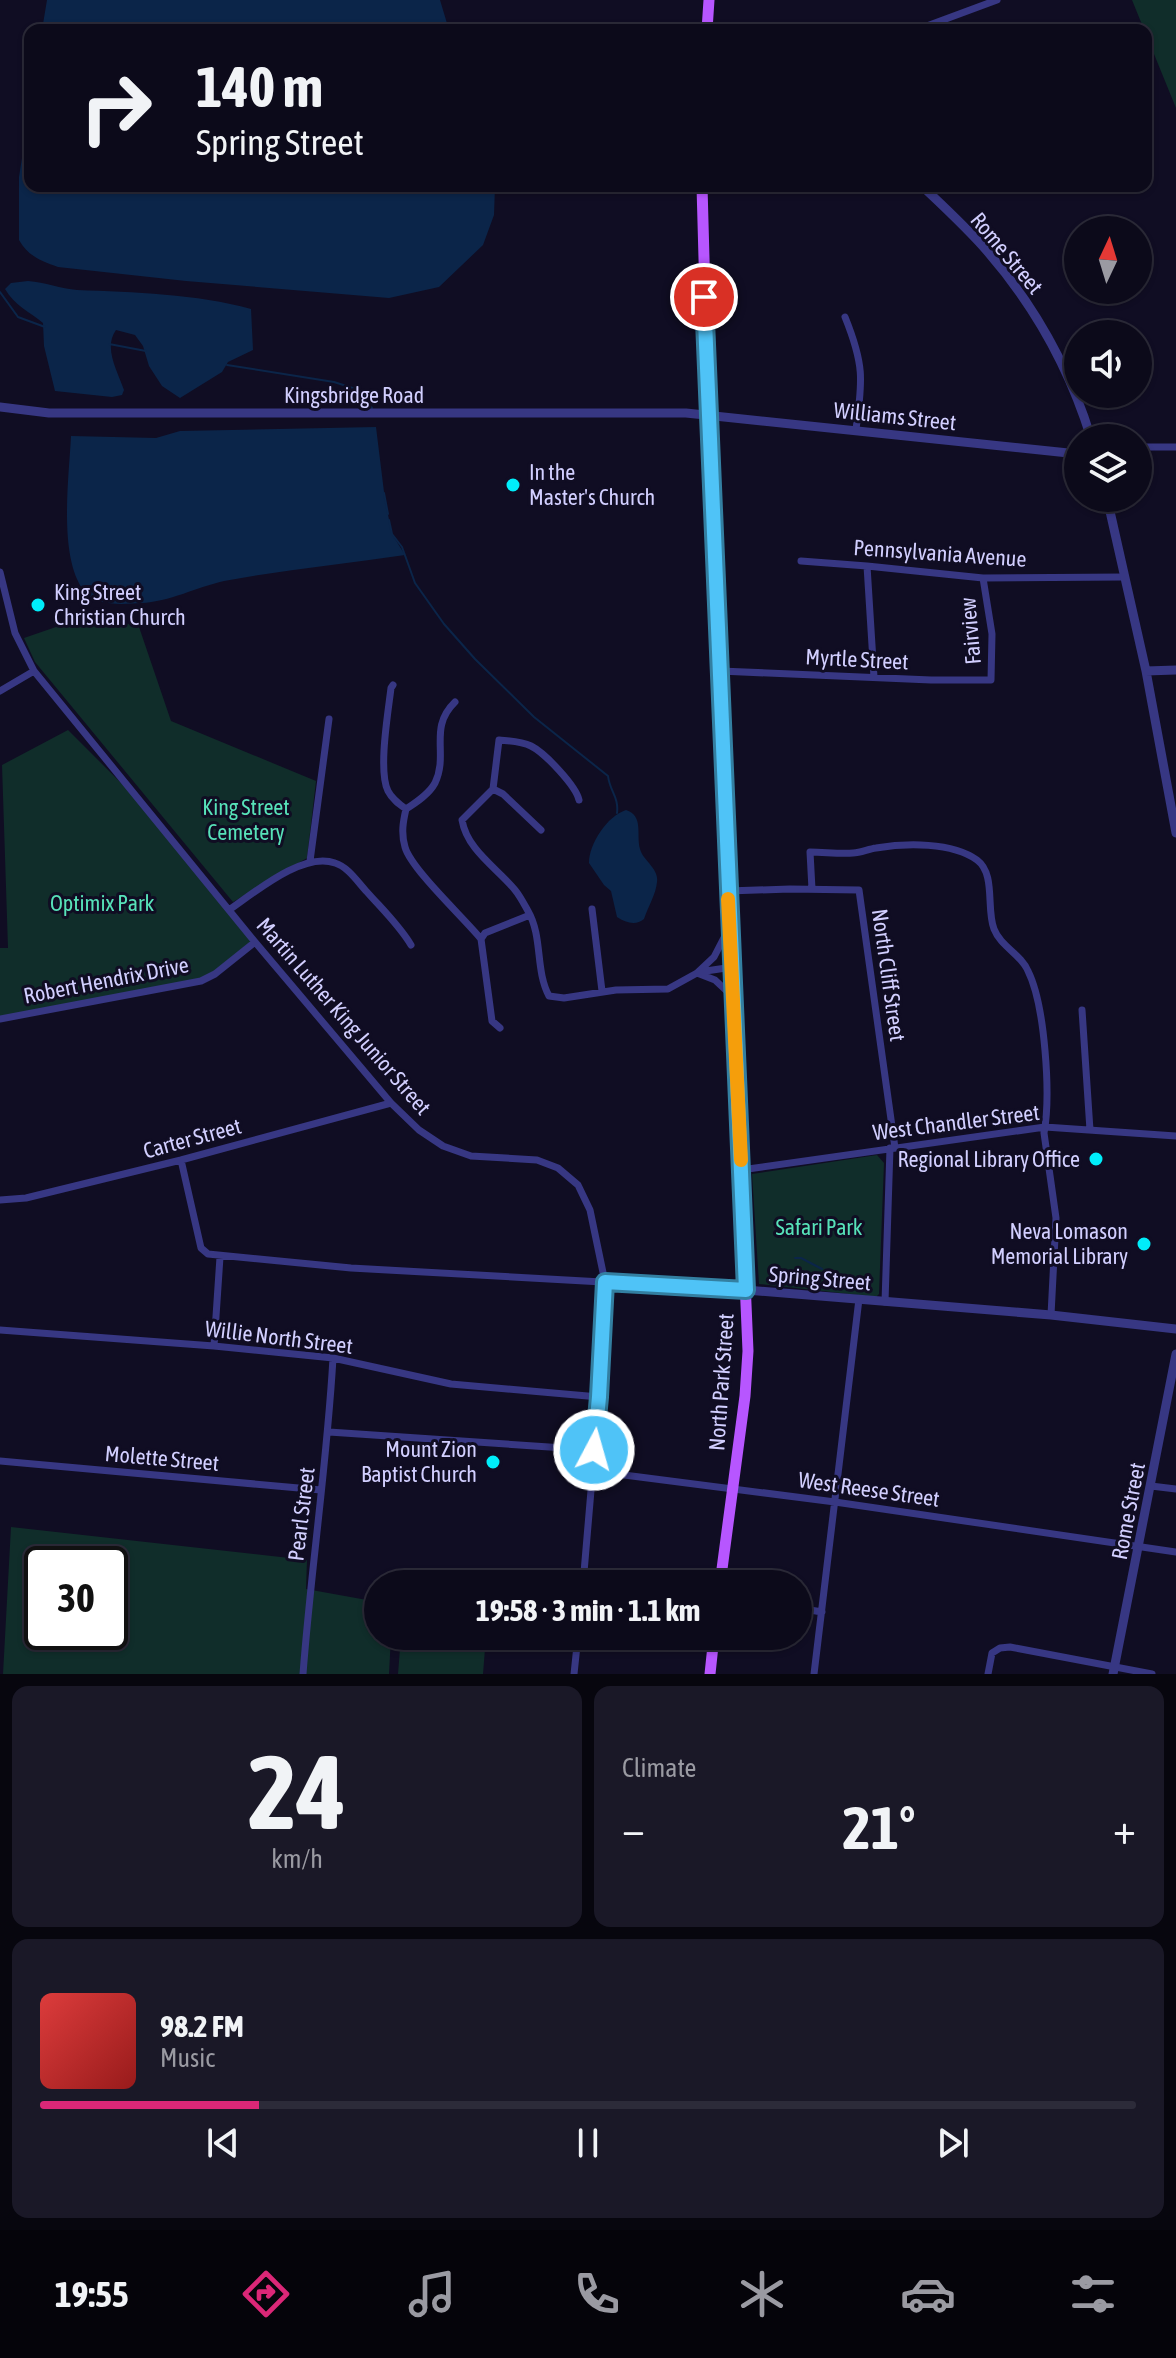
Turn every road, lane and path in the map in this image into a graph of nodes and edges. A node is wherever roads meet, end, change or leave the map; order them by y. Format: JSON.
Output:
{"nodes":[{"id":1,"x":709,"y":0,"type":"edge"},
{"id":2,"x":997,"y":0,"type":"edge"},
{"id":3,"x":707,"y":24,"type":"edge"},
{"id":4,"x":932,"y":24,"type":"edge"},
{"id":5,"x":702,"y":192,"type":"edge"},
{"id":6,"x":928,"y":192,"type":"edge"},
{"id":7,"x":845,"y":317,"type":"dead end"},
{"id":8,"x":0,"y":407,"type":"edge"},
{"id":9,"x":708,"y":414,"type":"junction"},
{"id":10,"x":1087,"y":424,"type":"edge"},
{"id":11,"x":856,"y":429,"type":"junction"},
{"id":12,"x":1152,"y":447,"type":"edge"},
{"id":13,"x":1176,"y":447,"type":"edge"},
{"id":14,"x":1064,"y":452,"type":"edge"},
{"id":15,"x":1110,"y":512,"type":"edge"},
{"id":16,"x":801,"y":561,"type":"dead end"},
{"id":17,"x":867,"y":566,"type":"junction"},
{"id":18,"x":0,"y":572,"type":"edge"},
{"id":19,"x":1123,"y":577,"type":"junction"},
{"id":20,"x":983,"y":578,"type":"junction"},
{"id":21,"x":1176,"y":670,"type":"edge"},
{"id":22,"x":34,"y":671,"type":"junction"},
{"id":23,"x":720,"y":671,"type":"junction"},
{"id":24,"x":1146,"y":671,"type":"junction"},
{"id":25,"x":874,"y":677,"type":"junction"},
{"id":26,"x":991,"y":680,"type":"joint"},
{"id":27,"x":393,"y":685,"type":"dead end"},
{"id":28,"x":0,"y":691,"type":"edge"},
{"id":29,"x":455,"y":702,"type":"dead end"},
{"id":30,"x":329,"y":719,"type":"dead end"},
{"id":31,"x":493,"y":789,"type":"junction"},
{"id":32,"x":579,"y":800,"type":"dead end"},
{"id":33,"x":406,"y":809,"type":"junction"},
{"id":34,"x":541,"y":830,"type":"dead end"},
{"id":35,"x":1176,"y":833,"type":"edge"},
{"id":36,"x":310,"y":861,"type":"junction"},
{"id":37,"x":812,"y":889,"type":"junction"},
{"id":38,"x":728,"y":891,"type":"junction"},
{"id":39,"x":592,"y":909,"type":"dead end"},
{"id":40,"x":229,"y":910,"type":"junction"},
{"id":41,"x":530,"y":915,"type":"junction"},
{"id":42,"x":730,"y":926,"type":"junction"},
{"id":43,"x":481,"y":939,"type":"junction"},
{"id":44,"x":255,"y":942,"type":"junction"},
{"id":45,"x":411,"y":945,"type":"dead end"},
{"id":46,"x":733,"y":967,"type":"junction"},
{"id":47,"x":697,"y":973,"type":"junction"},
{"id":48,"x":602,"y":991,"type":"junction"},
{"id":49,"x":734,"y":997,"type":"junction"},
{"id":50,"x":1082,"y":1010,"type":"dead end"},
{"id":51,"x":0,"y":1019,"type":"edge"},
{"id":52,"x":500,"y":1028,"type":"dead end"},
{"id":53,"x":391,"y":1103,"type":"junction"},
{"id":54,"x":1045,"y":1127,"type":"junction"},
{"id":55,"x":1090,"y":1130,"type":"junction"},
{"id":56,"x":1176,"y":1136,"type":"edge"},
{"id":57,"x":893,"y":1148,"type":"junction"},
{"id":58,"x":181,"y":1160,"type":"junction"},
{"id":59,"x":741,"y":1170,"type":"junction"},
{"id":60,"x":0,"y":1200,"type":"edge"},
{"id":61,"x":220,"y":1257,"type":"junction"},
{"id":62,"x":605,"y":1282,"type":"junction"},
{"id":63,"x":746,"y":1290,"type":"junction"},
{"id":64,"x":859,"y":1299,"type":"junction"},
{"id":65,"x":885,"y":1302,"type":"junction"},
{"id":66,"x":1051,"y":1315,"type":"junction"},
{"id":67,"x":1176,"y":1329,"type":"edge"},
{"id":68,"x":0,"y":1330,"type":"edge"},
{"id":69,"x":214,"y":1346,"type":"junction"},
{"id":70,"x":1176,"y":1354,"type":"edge"},
{"id":71,"x":333,"y":1358,"type":"junction"},
{"id":72,"x":599,"y":1397,"type":"junction"},
{"id":73,"x":329,"y":1432,"type":"junction"},
{"id":74,"x":594,"y":1450,"type":"junction"},
{"id":75,"x":0,"y":1461,"type":"edge"},
{"id":76,"x":593,"y":1471,"type":"junction"},
{"id":77,"x":1151,"y":1486,"type":"junction"},
{"id":78,"x":732,"y":1489,"type":"junction"},
{"id":79,"x":1176,"y":1489,"type":"edge"},
{"id":80,"x":321,"y":1490,"type":"junction"},
{"id":81,"x":835,"y":1502,"type":"junction"},
{"id":82,"x":1139,"y":1546,"type":"junction"},
{"id":83,"x":1176,"y":1552,"type":"edge"},
{"id":84,"x":584,"y":1570,"type":"edge"},
{"id":85,"x":722,"y":1570,"type":"edge"},
{"id":86,"x":812,"y":1610,"type":"edge"},
{"id":87,"x":822,"y":1612,"type":"junction"},
{"id":88,"x":577,"y":1650,"type":"edge"},
{"id":89,"x":713,"y":1650,"type":"edge"},
{"id":90,"x":1114,"y":1670,"type":"edge"},
{"id":91,"x":303,"y":1674,"type":"edge"},
{"id":92,"x":574,"y":1674,"type":"edge"},
{"id":93,"x":710,"y":1674,"type":"edge"},
{"id":94,"x":814,"y":1674,"type":"edge"},
{"id":95,"x":988,"y":1674,"type":"edge"},
{"id":96,"x":1152,"y":1674,"type":"edge"}],
"edges":[{"from":1,"to":3,"type":"main road"},
{"from":2,"to":4,"type":"street"},
{"from":5,"to":9,"type":"main road","name":"North Park Street"},
{"from":6,"to":10,"type":"street","name":"Rome Street"},
{"from":7,"to":11,"type":"street"},
{"from":8,"to":9,"type":"street","name":"Kingsbridge Road"},
{"from":9,"to":11,"type":"street","name":"Williams Street"},
{"from":9,"to":23,"type":"main road","name":"North Park Street"},
{"from":11,"to":14,"type":"street","name":"Williams Street"},
{"from":12,"to":13,"type":"street"},
{"from":15,"to":19,"type":"street"},
{"from":16,"to":17,"type":"street","name":"Pennsylvania Avenue"},
{"from":17,"to":20,"type":"street","name":"Pennsylvania Avenue"},
{"from":17,"to":25,"type":"street"},
{"from":18,"to":22,"type":"street","name":"Martin Luther King Junior Street"},
{"from":19,"to":20,"type":"street","name":"Pennsylvania Avenue"},
{"from":19,"to":24,"type":"street"},
{"from":20,"to":26,"type":"street","name":"Fairview"},
{"from":21,"to":24,"type":"street"},
{"from":22,"to":28,"type":"street"},
{"from":22,"to":40,"type":"street","name":"Martin Luther King Junior Street"},
{"from":23,"to":25,"type":"street","name":"Myrtle Street"},
{"from":23,"to":38,"type":"main road","name":"North Park Street"},
{"from":24,"to":35,"type":"street"},
{"from":25,"to":26,"type":"street","name":"Myrtle Street"},
{"from":27,"to":33,"type":"street"},
{"from":29,"to":33,"type":"street"},
{"from":30,"to":36,"type":"street"},
{"from":31,"to":32,"type":"street"},
{"from":31,"to":34,"type":"street"},
{"from":31,"to":41,"type":"street"},
{"from":33,"to":43,"type":"street"},
{"from":36,"to":40,"type":"street"},
{"from":36,"to":45,"type":"street"},
{"from":37,"to":38,"type":"street","name":"North Cliff Street"},
{"from":37,"to":54,"type":"street"},
{"from":37,"to":57,"type":"street","name":"North Cliff Street"},
{"from":38,"to":42,"type":"main road","name":"North Park Street"},
{"from":39,"to":48,"type":"street"},
{"from":40,"to":44,"type":"street","name":"Martin Luther King Junior Street"},
{"from":41,"to":43,"type":"street"},
{"from":41,"to":48,"type":"street"},
{"from":42,"to":46,"type":"main road","name":"North Park Street"},
{"from":42,"to":47,"type":"street"},
{"from":43,"to":52,"type":"street"},
{"from":44,"to":51,"type":"street","name":"Robert Hendrix Drive"},
{"from":44,"to":53,"type":"street","name":"Martin Luther King Junior Street"},
{"from":46,"to":47,"type":"street"},
{"from":46,"to":49,"type":"main road","name":"North Park Street"},
{"from":47,"to":48,"type":"street"},
{"from":47,"to":49,"type":"street"},
{"from":49,"to":59,"type":"main road","name":"North Park Street"},
{"from":50,"to":55,"type":"street"},
{"from":53,"to":58,"type":"street","name":"Carter Street"},
{"from":53,"to":62,"type":"street","name":"Martin Luther King Junior Street"},
{"from":54,"to":55,"type":"street","name":"West Chandler Street"},
{"from":54,"to":57,"type":"street","name":"West Chandler Street"},
{"from":54,"to":66,"type":"street"},
{"from":55,"to":56,"type":"street","name":"West Chandler Street"},
{"from":57,"to":59,"type":"street","name":"West Chandler Street"},
{"from":57,"to":65,"type":"street","name":"North Cliff Street"},
{"from":58,"to":60,"type":"street","name":"Carter Street"},
{"from":58,"to":61,"type":"street"},
{"from":59,"to":63,"type":"main road","name":"North Park Street"},
{"from":61,"to":62,"type":"street","name":"Spring Street"},
{"from":61,"to":69,"type":"street"},
{"from":62,"to":63,"type":"street","name":"Spring Street"},
{"from":62,"to":72,"type":"street","name":"Martin Luther King Junior Street"},
{"from":63,"to":64,"type":"street","name":"Spring Street"},
{"from":63,"to":78,"type":"main road","name":"North Park Street"},
{"from":64,"to":65,"type":"street","name":"Spring Street"},
{"from":64,"to":81,"type":"street"},
{"from":65,"to":66,"type":"street","name":"Spring Street"},
{"from":66,"to":67,"type":"street","name":"Spring Street"},
{"from":68,"to":69,"type":"street","name":"Willie North Street"},
{"from":69,"to":71,"type":"street","name":"Willie North Street"},
{"from":70,"to":77,"type":"street","name":"Rome Street"},
{"from":71,"to":72,"type":"street","name":"Willie North Street"},
{"from":71,"to":73,"type":"street","name":"Pearl Street"},
{"from":72,"to":74,"type":"street","name":"Martin Luther King Junior Street"},
{"from":73,"to":74,"type":"street"},
{"from":73,"to":80,"type":"street","name":"Pearl Street"},
{"from":74,"to":76,"type":"street","name":"Martin Luther King Junior Street"},
{"from":75,"to":80,"type":"street","name":"Molette Street"},
{"from":76,"to":78,"type":"street","name":"West Reese Street"},
{"from":76,"to":84,"type":"street","name":"Martin Luther King Junior Street"},
{"from":77,"to":79,"type":"street"},
{"from":77,"to":82,"type":"street","name":"Rome Street"},
{"from":78,"to":81,"type":"street","name":"West Reese Street"},
{"from":78,"to":85,"type":"main road","name":"North Park Street"},
{"from":80,"to":91,"type":"street","name":"Pearl Street"},
{"from":81,"to":82,"type":"street","name":"West Reese Street"},
{"from":81,"to":87,"type":"street"},
{"from":82,"to":83,"type":"street","name":"West Reese Street"},
{"from":82,"to":90,"type":"street","name":"Rome Street"},
{"from":86,"to":87,"type":"street"},
{"from":87,"to":94,"type":"street"},
{"from":88,"to":92,"type":"street"},
{"from":89,"to":93,"type":"main road"},
{"from":90,"to":95,"type":"street"},
{"from":90,"to":96,"type":"street"}]}
